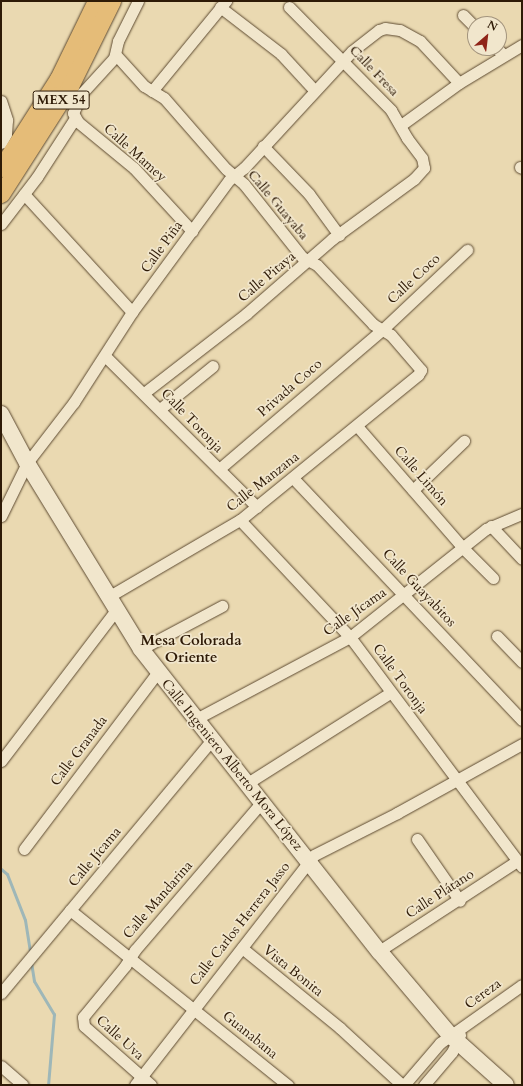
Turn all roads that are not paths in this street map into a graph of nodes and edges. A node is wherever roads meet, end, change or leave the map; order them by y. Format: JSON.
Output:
{"nodes":[{"id":1,"x":96,"y":1,"type":"edge"},
{"id":2,"x":112,"y":1,"type":"edge"},
{"id":3,"x":138,"y":1,"type":"edge"},
{"id":4,"x":223,"y":4,"type":"edge"},
{"id":5,"x":290,"y":7,"type":"dead end"},
{"id":6,"x":463,"y":15,"type":"dead end"},
{"id":7,"x":467,"y":19,"type":"edge"},
{"id":8,"x":522,"y":45,"type":"edge"},
{"id":9,"x":507,"y":50,"type":"edge"},
{"id":10,"x":116,"y":55,"type":"junction"},
{"id":11,"x":495,"y":56,"type":"edge"},
{"id":12,"x":344,"y":61,"type":"junction"},
{"id":13,"x":459,"y":83,"type":"junction"},
{"id":14,"x":76,"y":90,"type":"junction"},
{"id":15,"x":152,"y":91,"type":"junction"},
{"id":16,"x":315,"y":91,"type":"junction"},
{"id":17,"x":1,"y":101,"type":"edge"},
{"id":18,"x":75,"y":118,"type":"junction"},
{"id":19,"x":401,"y":125,"type":"junction"},
{"id":20,"x":4,"y":126,"type":"edge"},
{"id":21,"x":1,"y":143,"type":"edge"},
{"id":22,"x":263,"y":146,"type":"junction"},
{"id":23,"x":424,"y":166,"type":"joint"},
{"id":24,"x":1,"y":168,"type":"edge"},
{"id":25,"x":234,"y":175,"type":"junction"},
{"id":26,"x":1,"y":194,"type":"edge"},
{"id":27,"x":24,"y":194,"type":"junction"},
{"id":28,"x":1,"y":224,"type":"edge"},
{"id":29,"x":192,"y":231,"type":"junction"},
{"id":30,"x":339,"y":235,"type":"junction"},
{"id":31,"x":467,"y":250,"type":"dead end"},
{"id":32,"x":310,"y":261,"type":"junction"},
{"id":33,"x":132,"y":312,"type":"junction"},
{"id":34,"x":382,"y":330,"type":"junction"},
{"id":35,"x":105,"y":356,"type":"junction"},
{"id":36,"x":213,"y":366,"type":"dead end"},
{"id":37,"x":421,"y":370,"type":"joint"},
{"id":38,"x":144,"y":393,"type":"junction"},
{"id":39,"x":160,"y":409,"type":"junction"},
{"id":40,"x":1,"y":414,"type":"edge"},
{"id":41,"x":357,"y":426,"type":"junction"},
{"id":42,"x":464,"y":441,"type":"dead end"},
{"id":43,"x":27,"y":463,"type":"junction"},
{"id":44,"x":219,"y":469,"type":"junction"},
{"id":45,"x":293,"y":478,"type":"junction"},
{"id":46,"x":413,"y":490,"type":"junction"},
{"id":47,"x":257,"y":507,"type":"junction"},
{"id":48,"x":522,"y":514,"type":"edge"},
{"id":49,"x":1,"y":516,"type":"edge"},
{"id":50,"x":240,"y":520,"type":"junction"},
{"id":51,"x":491,"y":526,"type":"junction"},
{"id":52,"x":462,"y":547,"type":"junction"},
{"id":53,"x":522,"y":559,"type":"edge"},
{"id":54,"x":493,"y":578,"type":"dead end"},
{"id":55,"x":406,"y":594,"type":"junction"},
{"id":56,"x":112,"y":604,"type":"junction"},
{"id":57,"x":222,"y":606,"type":"dead end"},
{"id":58,"x":497,"y":636,"type":"dead end"},
{"id":59,"x":350,"y":637,"type":"junction"},
{"id":60,"x":141,"y":649,"type":"junction"},
{"id":61,"x":522,"y":662,"type":"edge"},
{"id":62,"x":158,"y":672,"type":"junction"},
{"id":63,"x":390,"y":693,"type":"junction"},
{"id":64,"x":194,"y":720,"type":"junction"},
{"id":65,"x":522,"y":720,"type":"edge"},
{"id":66,"x":211,"y":740,"type":"junction"},
{"id":67,"x":522,"y":744,"type":"edge"},
{"id":68,"x":1,"y":761,"type":"edge"},
{"id":69,"x":456,"y":780,"type":"junction"},
{"id":70,"x":246,"y":784,"type":"junction"},
{"id":71,"x":261,"y":803,"type":"junction"},
{"id":72,"x":417,"y":839,"type":"dead end"},
{"id":73,"x":24,"y":848,"type":"dead end"},
{"id":74,"x":309,"y":860,"type":"junction"},
{"id":75,"x":520,"y":864,"type":"edge"},
{"id":76,"x":460,"y":901,"type":"junction"},
{"id":77,"x":70,"y":910,"type":"junction"},
{"id":78,"x":242,"y":948,"type":"junction"},
{"id":79,"x":379,"y":951,"type":"junction"},
{"id":80,"x":130,"y":958,"type":"junction"},
{"id":81,"x":522,"y":985,"type":"edge"},
{"id":82,"x":1,"y":993,"type":"edge"},
{"id":83,"x":194,"y":1009,"type":"junction"},
{"id":84,"x":82,"y":1020,"type":"joint"},
{"id":85,"x":456,"y":1035,"type":"junction"},
{"id":86,"x":1,"y":1066,"type":"edge"},
{"id":87,"x":138,"y":1081,"type":"edge"},
{"id":88,"x":23,"y":1085,"type":"edge"},
{"id":89,"x":151,"y":1085,"type":"edge"},
{"id":90,"x":288,"y":1085,"type":"edge"},
{"id":91,"x":403,"y":1085,"type":"edge"},
{"id":92,"x":424,"y":1085,"type":"edge"},
{"id":93,"x":506,"y":1085,"type":"edge"}],
"edges":[{"from":1,"to":24,"type":"main road","number":"MEX 54"},
{"from":2,"to":14,"type":"main road","number":"MEX 54"},
{"from":3,"to":10,"type":"street"},
{"from":4,"to":15,"type":"street"},
{"from":4,"to":16,"type":"street"},
{"from":5,"to":12,"type":"street","name":"Calle Fresa"},
{"from":6,"to":7,"type":"street"},
{"from":8,"to":9,"type":"street"},
{"from":10,"to":14,"type":"street"},
{"from":10,"to":15,"type":"street","name":"Calle Guayaba"},
{"from":11,"to":13,"type":"street"},
{"from":12,"to":13,"type":"street","name":"Calle Piña"},
{"from":12,"to":16,"type":"street","name":"Calle Piña"},
{"from":12,"to":19,"type":"street","name":"Calle Fresa"},
{"from":13,"to":19,"type":"street"},
{"from":14,"to":18,"type":"street"},
{"from":14,"to":26,"type":"main road","number":"MEX 54"},
{"from":15,"to":25,"type":"street","name":"Calle Guayaba"},
{"from":16,"to":22,"type":"street","name":"Calle Piña"},
{"from":17,"to":20,"type":"street"},
{"from":18,"to":27,"type":"street"},
{"from":18,"to":29,"type":"street","name":"Calle Mamey"},
{"from":19,"to":23,"type":"street","name":"Calle Fresa"},
{"from":20,"to":21,"type":"street"},
{"from":22,"to":25,"type":"street","name":"Calle Piña"},
{"from":22,"to":30,"type":"street"},
{"from":23,"to":30,"type":"street","name":"Calle Pitaya"},
{"from":25,"to":29,"type":"street","name":"Calle Piña"},
{"from":25,"to":32,"type":"street","name":"Calle Guayaba"},
{"from":27,"to":28,"type":"street"},
{"from":27,"to":33,"type":"street"},
{"from":29,"to":33,"type":"street","name":"Calle Piña"},
{"from":30,"to":32,"type":"street","name":"Calle Pitaya"},
{"from":31,"to":34,"type":"street","name":"Calle Coco"},
{"from":32,"to":34,"type":"street","name":"Calle Guayaba"},
{"from":32,"to":38,"type":"street","name":"Calle Pitaya"},
{"from":33,"to":35,"type":"street","name":"Calle Piña"},
{"from":34,"to":37,"type":"street","name":"Calle Guayaba"},
{"from":34,"to":44,"type":"street","name":"Privada Coco"},
{"from":35,"to":38,"type":"street","name":"Calle Toronja"},
{"from":35,"to":43,"type":"street","name":"Calle Piña"},
{"from":36,"to":39,"type":"street"},
{"from":37,"to":41,"type":"street","name":"Calle Manzana"},
{"from":38,"to":39,"type":"street","name":"Calle Toronja"},
{"from":39,"to":44,"type":"street","name":"Calle Toronja"},
{"from":40,"to":43,"type":"street","name":"Calle Ingeniero Alberto Mora López"},
{"from":41,"to":45,"type":"street","name":"Calle Manzana"},
{"from":41,"to":46,"type":"street","name":"Calle Limón"},
{"from":42,"to":46,"type":"street"},
{"from":43,"to":49,"type":"street","name":"Calle Piña"},
{"from":43,"to":56,"type":"street","name":"Calle Ingeniero Alberto Mora López"},
{"from":44,"to":47,"type":"street","name":"Calle Toronja"},
{"from":45,"to":47,"type":"street","name":"Calle Manzana"},
{"from":45,"to":55,"type":"street","name":"Calle Guayabitos"},
{"from":46,"to":52,"type":"street","name":"Calle Limón"},
{"from":47,"to":50,"type":"street","name":"Calle Manzana"},
{"from":48,"to":51,"type":"street","name":"Calle Jícama"},
{"from":50,"to":56,"type":"street","name":"Calle Manzana"},
{"from":50,"to":59,"type":"street","name":"Calle Toronja"},
{"from":51,"to":52,"type":"street","name":"Calle Jícama"},
{"from":51,"to":53,"type":"street"},
{"from":52,"to":54,"type":"street","name":"Calle Limón"},
{"from":52,"to":55,"type":"street","name":"Calle Jícama"},
{"from":55,"to":59,"type":"street","name":"Calle Jícama"},
{"from":55,"to":65,"type":"street","name":"Calle Guayabitos"},
{"from":56,"to":60,"type":"street","name":"Calle Ingeniero Alberto Mora López"},
{"from":56,"to":68,"type":"street","name":"Calle Manzana"},
{"from":57,"to":60,"type":"street"},
{"from":58,"to":61,"type":"street"},
{"from":59,"to":63,"type":"street","name":"Calle Toronja"},
{"from":59,"to":64,"type":"street","name":"Calle Jícama"},
{"from":60,"to":62,"type":"street","name":"Calle Ingeniero Alberto Mora López"},
{"from":62,"to":64,"type":"street","name":"Calle Ingeniero Alberto Mora López"},
{"from":62,"to":73,"type":"street","name":"Calle Granada"},
{"from":63,"to":69,"type":"street","name":"Calle Toronja"},
{"from":63,"to":70,"type":"street"},
{"from":64,"to":66,"type":"street","name":"Calle Ingeniero Alberto Mora López"},
{"from":66,"to":70,"type":"street","name":"Calle Ingeniero Alberto Mora López"},
{"from":66,"to":77,"type":"street","name":"Calle Jícama"},
{"from":67,"to":69,"type":"street","name":"Calle Carlos Herrera Jasso"},
{"from":69,"to":74,"type":"street","name":"Calle Carlos Herrera Jasso"},
{"from":69,"to":75,"type":"street","name":"Calle Toronja"},
{"from":70,"to":71,"type":"street","name":"Calle Ingeniero Alberto Mora López"},
{"from":71,"to":74,"type":"street","name":"Calle Ingeniero Alberto Mora López"},
{"from":71,"to":80,"type":"street","name":"Calle Mandarina"},
{"from":72,"to":76,"type":"street"},
{"from":74,"to":78,"type":"street","name":"Calle Carlos Herrera Jasso"},
{"from":74,"to":79,"type":"street","name":"Calle Ingeniero Alberto Mora López"},
{"from":75,"to":76,"type":"street","name":"Calle Plátano"},
{"from":76,"to":79,"type":"street","name":"Calle Plátano"},
{"from":77,"to":80,"type":"street","name":"Guanabana"},
{"from":77,"to":82,"type":"street","name":"Calle Jícama"},
{"from":78,"to":83,"type":"street","name":"Calle Carlos Herrera Jasso"},
{"from":78,"to":91,"type":"street","name":"Vista Bonita"},
{"from":79,"to":85,"type":"street","name":"Calle Ingeniero Alberto Mora López"},
{"from":80,"to":83,"type":"street","name":"Guanabana"},
{"from":80,"to":84,"type":"street","name":"Calle Mandarina"},
{"from":81,"to":85,"type":"street","name":"Cereza"},
{"from":83,"to":87,"type":"street","name":"Calle Carlos Herrera Jasso"},
{"from":83,"to":90,"type":"street","name":"Guanabana"},
{"from":84,"to":87,"type":"street","name":"Calle Uva"},
{"from":85,"to":91,"type":"street"},
{"from":85,"to":92,"type":"street"},
{"from":85,"to":93,"type":"street","name":"Calle Ingeniero Alberto Mora López"},
{"from":86,"to":88,"type":"street"},
{"from":87,"to":89,"type":"street","name":"Calle Uva"}]}
